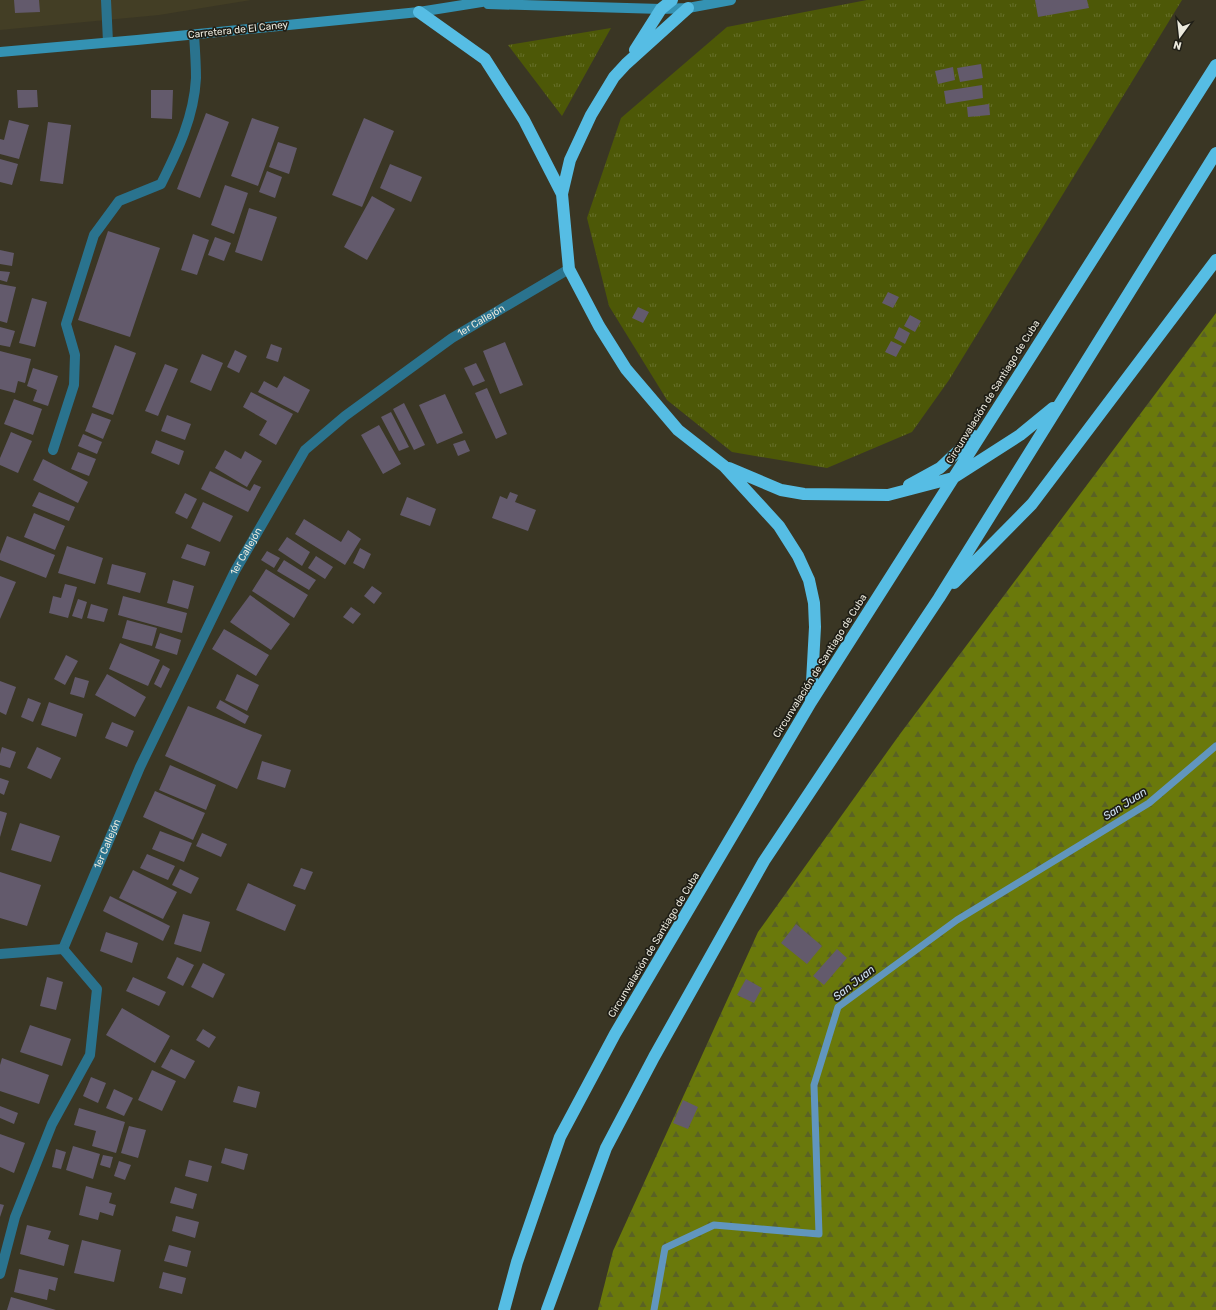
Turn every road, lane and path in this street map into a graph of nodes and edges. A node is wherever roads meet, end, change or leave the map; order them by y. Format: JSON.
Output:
{"nodes":[{"id":1,"x":106,"y":0,"type":"edge"},
{"id":2,"x":494,"y":0,"type":"edge"},
{"id":3,"x":672,"y":0,"type":"edge"},
{"id":4,"x":731,"y":0,"type":"edge"},
{"id":5,"x":475,"y":3,"type":"junction"},
{"id":6,"x":688,"y":8,"type":"junction"},
{"id":7,"x":661,"y":9,"type":"junction"},
{"id":8,"x":420,"y":12,"type":"junction"},
{"id":9,"x":194,"y":35,"type":"junction"},
{"id":10,"x":108,"y":42,"type":"junction"},
{"id":11,"x":0,"y":52,"type":"edge"},
{"id":12,"x":626,"y":64,"type":"junction"},
{"id":13,"x":1216,"y":66,"type":"edge"},
{"id":14,"x":1216,"y":154,"type":"edge"},
{"id":15,"x":562,"y":194,"type":"junction"},
{"id":16,"x":1216,"y":260,"type":"edge"},
{"id":17,"x":569,"y":269,"type":"junction"},
{"id":18,"x":1062,"y":401,"type":"junction"},
{"id":19,"x":988,"y":423,"type":"junction"},
{"id":20,"x":53,"y":450,"type":"dead end"},
{"id":21,"x":724,"y":466,"type":"junction"},
{"id":22,"x":953,"y":478,"type":"junction"},
{"id":23,"x":888,"y":495,"type":"junction"},
{"id":24,"x":939,"y":598,"type":"junction"},
{"id":25,"x":811,"y":702,"type":"junction"},
{"id":26,"x":63,"y":949,"type":"junction"},
{"id":27,"x":0,"y":954,"type":"edge"},
{"id":28,"x":0,"y":1274,"type":"edge"},
{"id":29,"x":504,"y":1310,"type":"edge"},
{"id":30,"x":547,"y":1310,"type":"edge"}],
"edges":[{"from":1,"to":10,"type":"street"},
{"from":2,"to":5,"type":"main road","name":"Carretera de El Caney"},
{"from":3,"to":7,"type":"highway"},
{"from":4,"to":6,"type":"main road","name":"Carretera de El Caney"},
{"from":5,"to":7,"type":"main road","name":"Carretera de El Caney"},
{"from":5,"to":8,"type":"main road","name":"Carretera de El Caney"},
{"from":6,"to":7,"type":"main road","name":"Carretera de El Caney"},
{"from":6,"to":12,"type":"highway"},
{"from":7,"to":12,"type":"highway"},
{"from":8,"to":9,"type":"main road","name":"Carretera de El Caney"},
{"from":8,"to":15,"type":"highway"},
{"from":9,"to":10,"type":"main road","name":"Carretera de El Caney"},
{"from":9,"to":20,"type":"street"},
{"from":10,"to":11,"type":"main road","name":"Carretera de El Caney"},
{"from":12,"to":15,"type":"highway"},
{"from":13,"to":19,"type":"highway","name":"Circunvalación de Santiago de Cuba"},
{"from":14,"to":18,"type":"highway"},
{"from":15,"to":17,"type":"highway"},
{"from":16,"to":24,"type":"highway"},
{"from":17,"to":21,"type":"highway"},
{"from":17,"to":26,"type":"street","name":"1er Callejón"},
{"from":18,"to":22,"type":"highway"},
{"from":18,"to":24,"type":"highway"},
{"from":19,"to":22,"type":"highway","name":"Circunvalación de Santiago de Cuba"},
{"from":19,"to":23,"type":"highway"},
{"from":21,"to":23,"type":"highway"},
{"from":21,"to":25,"type":"highway"},
{"from":22,"to":23,"type":"highway"},
{"from":22,"to":25,"type":"highway","name":"Circunvalación de Santiago de Cuba"},
{"from":24,"to":30,"type":"highway"},
{"from":25,"to":29,"type":"highway","name":"Circunvalación de Santiago de Cuba"},
{"from":26,"to":27,"type":"street"},
{"from":26,"to":28,"type":"street"}]}
